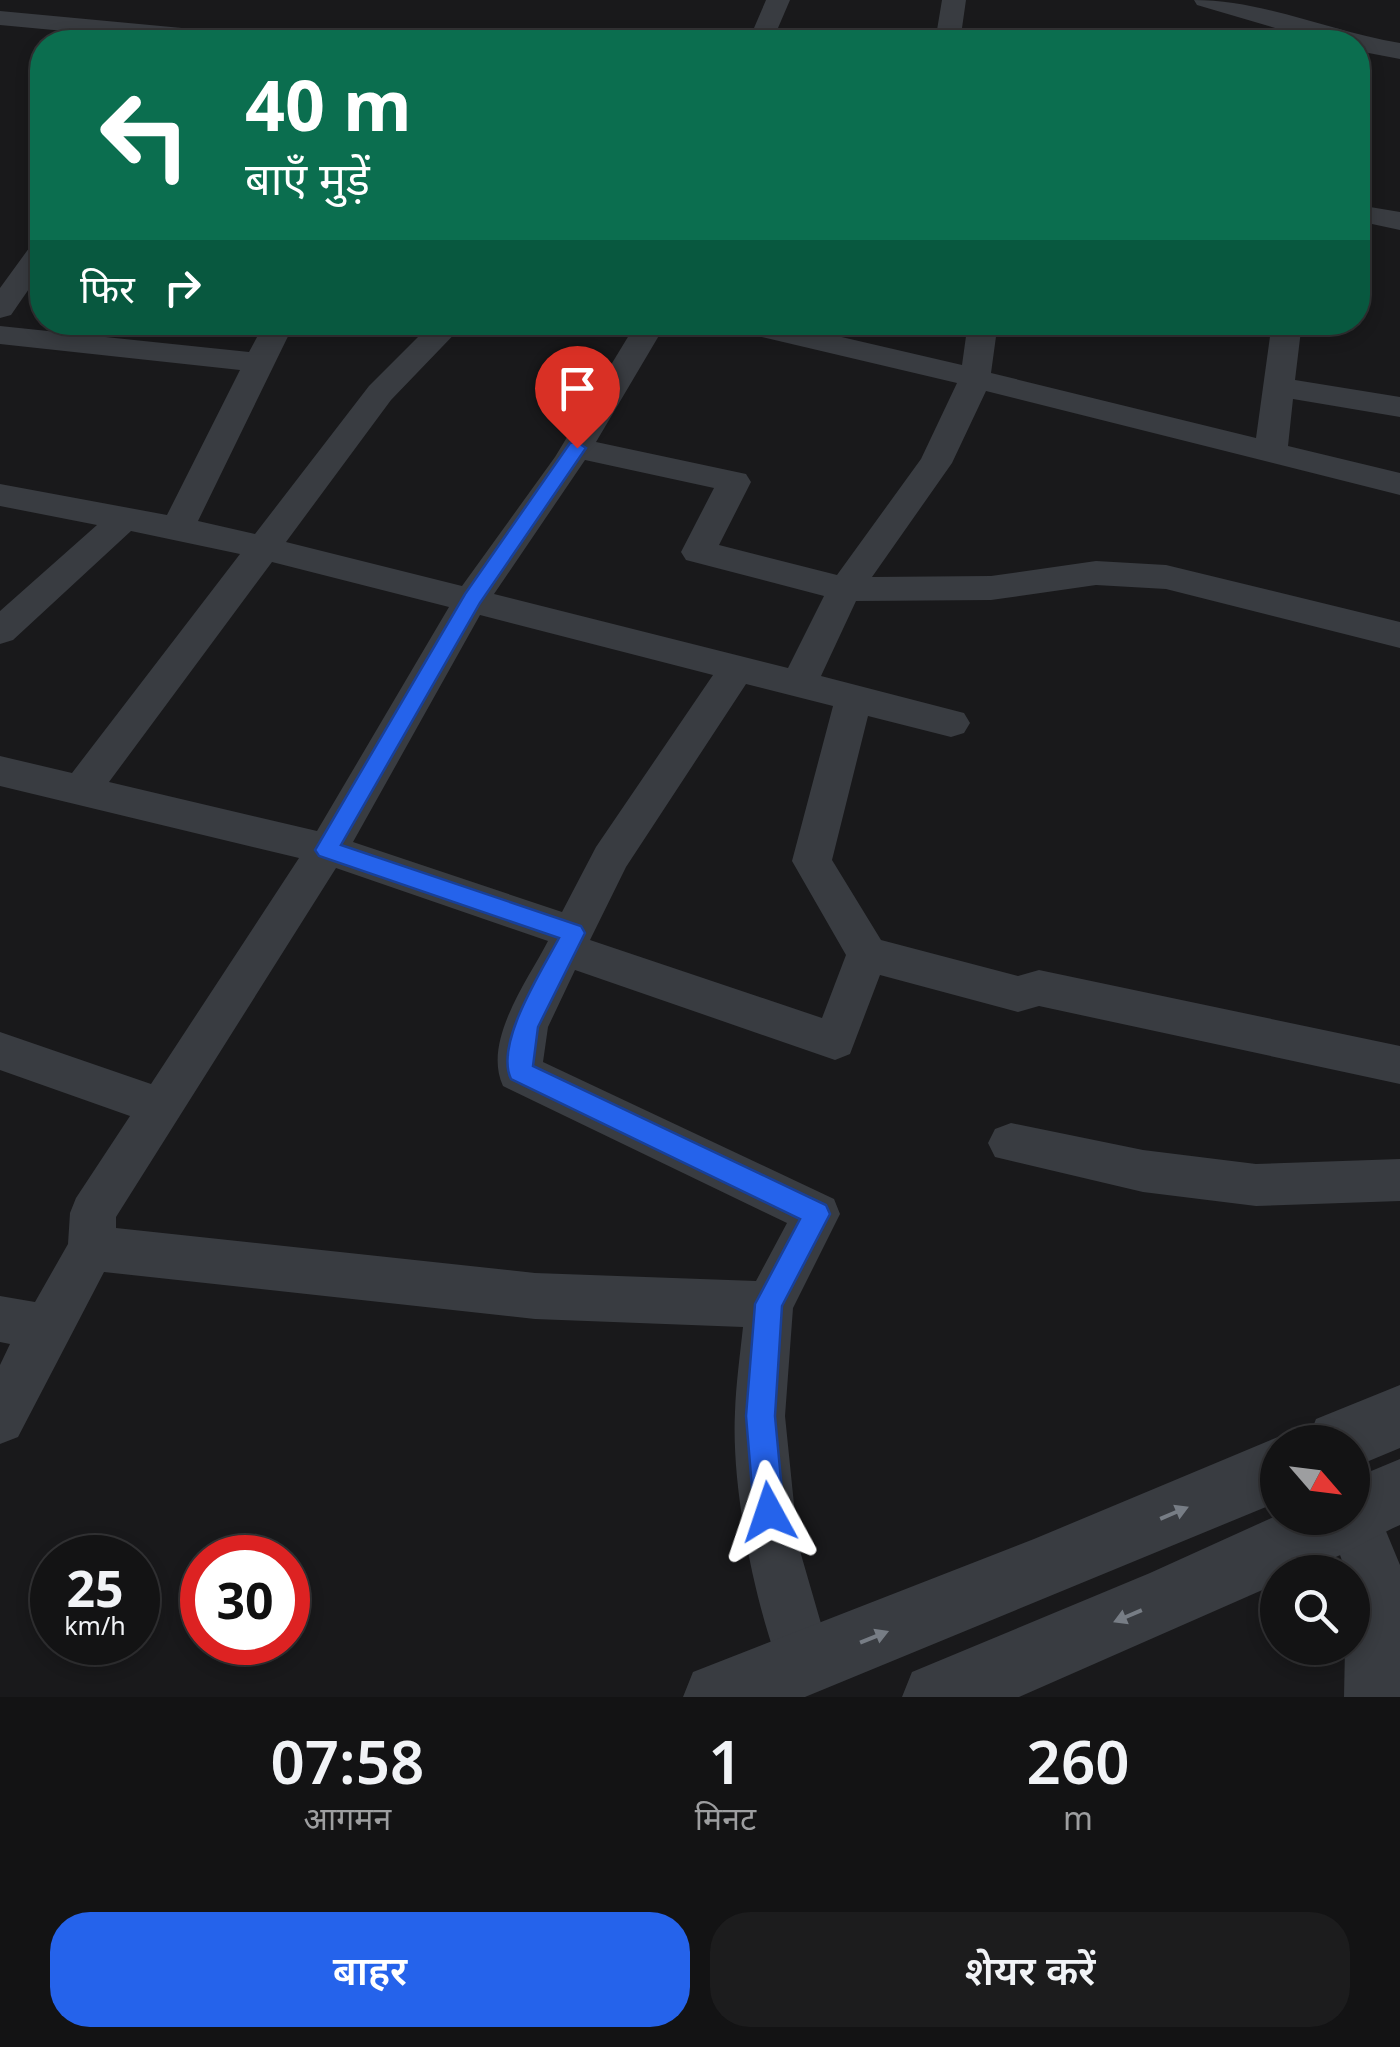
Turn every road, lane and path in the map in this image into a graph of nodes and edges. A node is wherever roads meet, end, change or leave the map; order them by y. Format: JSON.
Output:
{"nodes":[{"id":1,"x":160,"y":0,"type":"edge"},
{"id":2,"x":778,"y":0,"type":"edge"},
{"id":3,"x":954,"y":0,"type":"edge"},
{"id":4,"x":1206,"y":0,"type":"edge"},
{"id":5,"x":0,"y":18,"type":"edge"},
{"id":6,"x":125,"y":30,"type":"edge"},
{"id":7,"x":136,"y":30,"type":"edge"},
{"id":8,"x":765,"y":30,"type":"edge"},
{"id":9,"x":950,"y":30,"type":"edge"},
{"id":10,"x":1281,"y":30,"type":"edge"},
{"id":11,"x":1370,"y":46,"type":"edge"},
{"id":12,"x":1400,"y":51,"type":"edge"},
{"id":13,"x":1370,"y":215,"type":"edge"},
{"id":14,"x":1400,"y":221,"type":"edge"},
{"id":15,"x":30,"y":267,"type":"edge"},
{"id":16,"x":0,"y":309,"type":"edge"},
{"id":17,"x":0,"y":335,"type":"edge"},
{"id":18,"x":30,"y":335,"type":"edge"},
{"id":19,"x":113,"y":335,"type":"edge"},
{"id":20,"x":274,"y":335,"type":"edge"},
{"id":21,"x":438,"y":335,"type":"edge"},
{"id":22,"x":644,"y":335,"type":"edge"},
{"id":23,"x":791,"y":335,"type":"edge"},
{"id":24,"x":983,"y":335,"type":"edge"},
{"id":25,"x":1285,"y":335,"type":"edge"},
{"id":26,"x":260,"y":363,"type":"junction"},
{"id":27,"x":975,"y":378,"type":"junction"},
{"id":28,"x":1279,"y":387,"type":"junction"},
{"id":29,"x":1400,"y":408,"type":"edge"},
{"id":30,"x":577,"y":448,"type":"junction"},
{"id":31,"x":1271,"y":450,"type":"junction"},
{"id":32,"x":1400,"y":484,"type":"edge"},
{"id":33,"x":0,"y":495,"type":"edge"},
{"id":34,"x":124,"y":518,"type":"junction"},
{"id":35,"x":177,"y":528,"type":"junction"},
{"id":36,"x":264,"y":548,"type":"junction"},
{"id":37,"x":846,"y":588,"type":"junction"},
{"id":38,"x":472,"y":599,"type":"junction"},
{"id":39,"x":0,"y":631,"type":"edge"},
{"id":40,"x":1400,"y":635,"type":"edge"},
{"id":41,"x":738,"y":667,"type":"junction"},
{"id":42,"x":799,"y":683,"type":"junction"},
{"id":43,"x":854,"y":698,"type":"junction"},
{"id":44,"x":950,"y":723,"type":"dead end"},
{"id":45,"x":0,"y":771,"type":"edge"},
{"id":46,"x":81,"y":790,"type":"junction"},
{"id":47,"x":327,"y":850,"type":"junction"},
{"id":48,"x":569,"y":941,"type":"junction"},
{"id":49,"x":867,"y":954,"type":"junction"},
{"id":50,"x":0,"y":1050,"type":"edge"},
{"id":51,"x":1400,"y":1065,"type":"edge"},
{"id":52,"x":162,"y":1107,"type":"junction"},
{"id":53,"x":1011,"y":1143,"type":"dead end"},
{"id":54,"x":1400,"y":1180,"type":"edge"},
{"id":55,"x":92,"y":1248,"type":"junction"},
{"id":56,"x":769,"y":1304,"type":"junction"},
{"id":57,"x":0,"y":1319,"type":"edge"},
{"id":58,"x":48,"y":1327,"type":"junction"},
{"id":59,"x":1400,"y":1416,"type":"edge"},
{"id":60,"x":0,"y":1419,"type":"edge"},
{"id":61,"x":1370,"y":1429,"type":"edge"},
{"id":62,"x":1260,"y":1476,"type":"edge"},
{"id":63,"x":1400,"y":1491,"type":"edge"},
{"id":64,"x":1370,"y":1505,"type":"edge"},
{"id":65,"x":1307,"y":1535,"type":"edge"},
{"id":66,"x":1361,"y":1535,"type":"edge"},
{"id":67,"x":806,"y":1665,"type":"junction"},
{"id":68,"x":718,"y":1697,"type":"edge"},
{"id":69,"x":937,"y":1697,"type":"edge"},
{"id":70,"x":1372,"y":1697,"type":"edge"}],
"edges":[{"from":1,"to":7,"type":"street"},
{"from":2,"to":8,"type":"street"},
{"from":3,"to":9,"type":"street"},
{"from":4,"to":10,"type":"street"},
{"from":5,"to":6,"type":"street"},
{"from":11,"to":12,"type":"street"},
{"from":13,"to":14,"type":"street"},
{"from":15,"to":16,"type":"street"},
{"from":17,"to":18,"type":"street"},
{"from":19,"to":26,"type":"street"},
{"from":20,"to":26,"type":"street"},
{"from":21,"to":36,"type":"street"},
{"from":22,"to":30,"type":"street"},
{"from":23,"to":27,"type":"street"},
{"from":24,"to":27,"type":"street"},
{"from":25,"to":28,"type":"street"},
{"from":26,"to":35,"type":"street"},
{"from":27,"to":31,"type":"street"},
{"from":27,"to":37,"type":"street"},
{"from":28,"to":29,"type":"street"},
{"from":28,"to":31,"type":"street"},
{"from":30,"to":37,"type":"street"},
{"from":30,"to":38,"type":"street"},
{"from":31,"to":32,"type":"street"},
{"from":33,"to":34,"type":"street"},
{"from":34,"to":35,"type":"street"},
{"from":34,"to":39,"type":"street"},
{"from":35,"to":36,"type":"street"},
{"from":36,"to":38,"type":"street"},
{"from":36,"to":46,"type":"street"},
{"from":37,"to":40,"type":"street"},
{"from":37,"to":42,"type":"street"},
{"from":38,"to":41,"type":"street"},
{"from":38,"to":47,"type":"street"},
{"from":41,"to":42,"type":"street"},
{"from":41,"to":48,"type":"street"},
{"from":42,"to":43,"type":"street"},
{"from":43,"to":44,"type":"street"},
{"from":43,"to":49,"type":"street"},
{"from":45,"to":46,"type":"street"},
{"from":46,"to":47,"type":"street"},
{"from":47,"to":48,"type":"street"},
{"from":47,"to":52,"type":"street"},
{"from":48,"to":49,"type":"street"},
{"from":48,"to":56,"type":"street"},
{"from":49,"to":51,"type":"street"},
{"from":50,"to":52,"type":"street"},
{"from":52,"to":55,"type":"street"},
{"from":53,"to":54,"type":"street"},
{"from":55,"to":56,"type":"street"},
{"from":55,"to":58,"type":"street"},
{"from":56,"to":67,"type":"street"},
{"from":57,"to":58,"type":"street"},
{"from":58,"to":60,"type":"street"},
{"from":59,"to":61,"type":"street"},
{"from":67,"to":62,"type":"street","one_way":true},
{"from":63,"to":64,"type":"street"},
{"from":65,"to":69,"type":"street","one_way":true},
{"from":66,"to":70,"type":"street"},
{"from":67,"to":68,"type":"street"}]}
